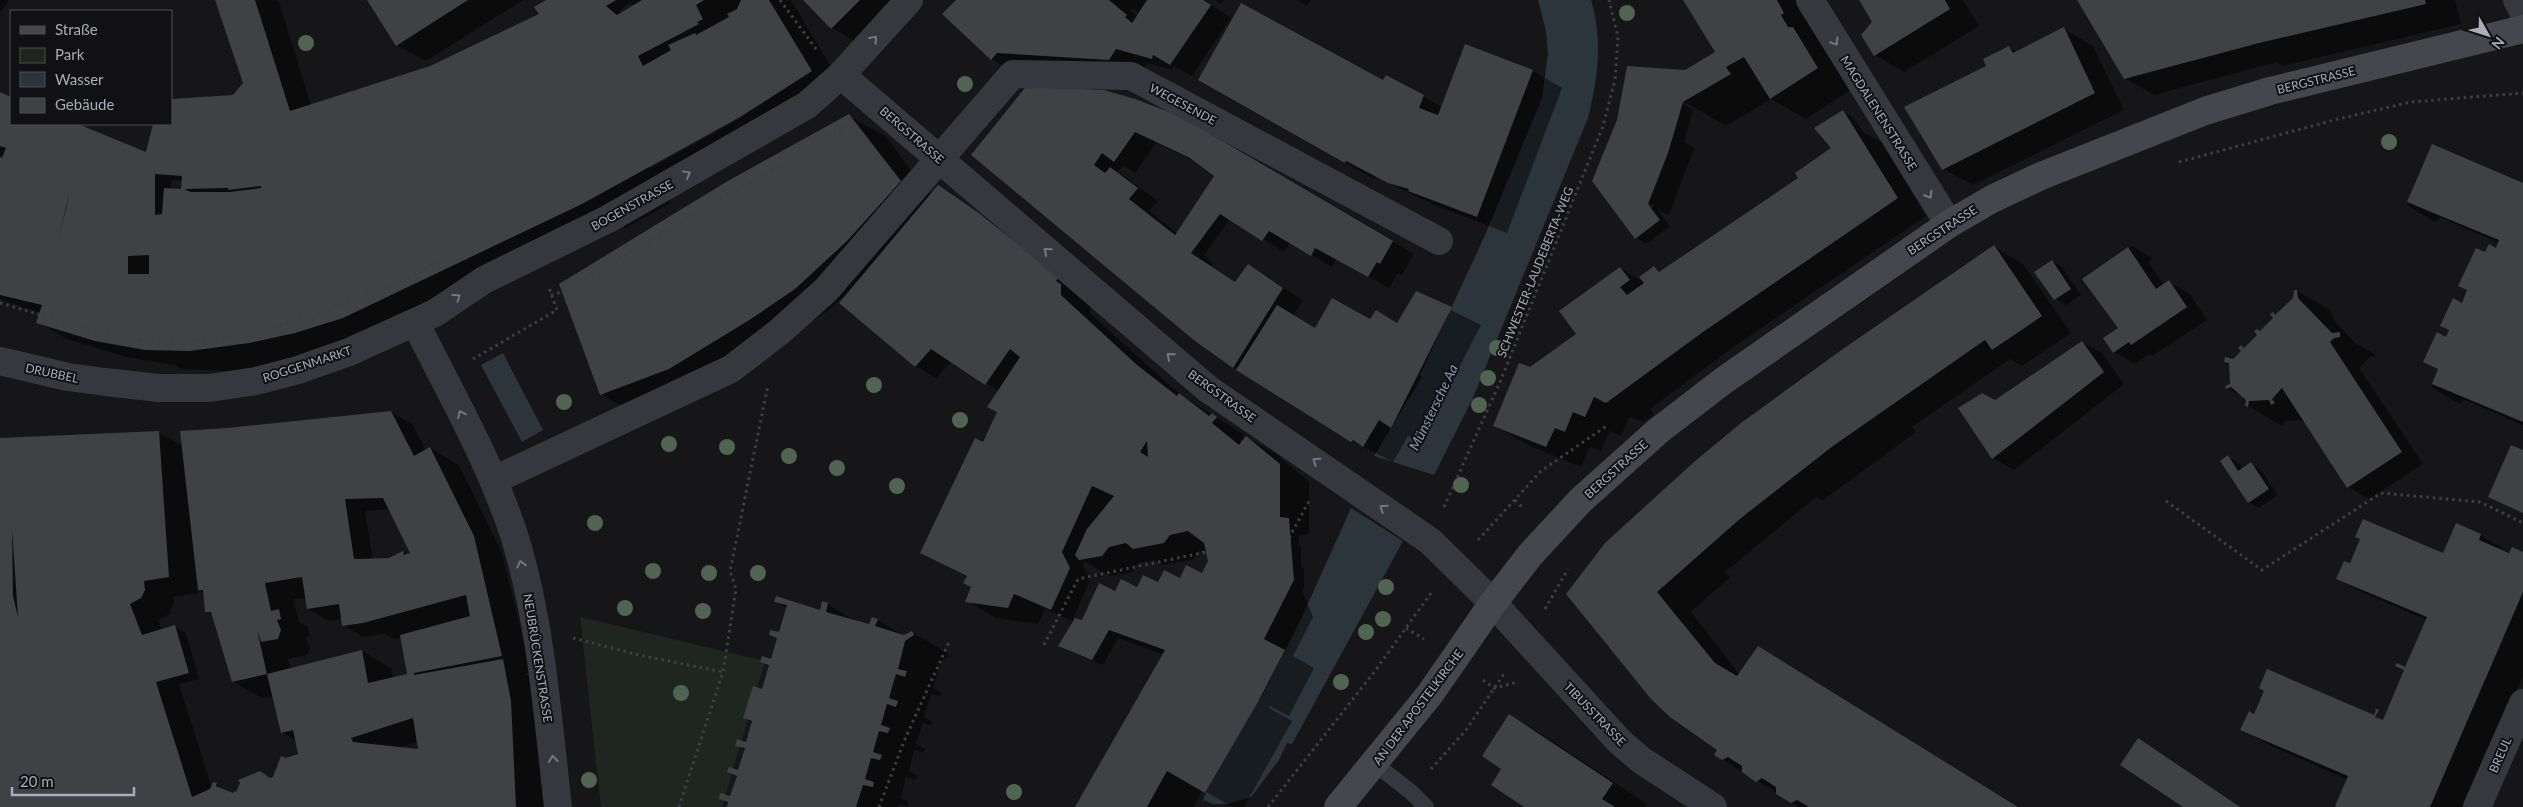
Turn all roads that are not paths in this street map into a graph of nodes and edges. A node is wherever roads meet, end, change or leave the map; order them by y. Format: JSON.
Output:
{"nodes":[{"id":1,"x":909,"y":0,"type":"edge"},
{"id":2,"x":1810,"y":0,"type":"edge"},
{"id":3,"x":2517,"y":0,"type":"edge"},
{"id":4,"x":2523,"y":11,"type":"edge"},
{"id":5,"x":2523,"y":29,"type":"edge"},
{"id":6,"x":841,"y":75,"type":"junction"},
{"id":7,"x":938,"y":158,"type":"junction"},
{"id":8,"x":1949,"y":224,"type":"junction"},
{"id":9,"x":1439,"y":241,"type":"dead end"},
{"id":10,"x":415,"y":322,"type":"junction"},
{"id":11,"x":0,"y":361,"type":"edge"},
{"id":12,"x":105,"y":382,"type":"joint"},
{"id":13,"x":494,"y":480,"type":"junction"},
{"id":14,"x":1493,"y":603,"type":"junction"},
{"id":15,"x":2523,"y":703,"type":"edge"},
{"id":16,"x":1375,"y":764,"type":"junction"},
{"id":17,"x":558,"y":807,"type":"edge"},
{"id":18,"x":1338,"y":807,"type":"edge"},
{"id":19,"x":1426,"y":807,"type":"edge"},
{"id":20,"x":1714,"y":807,"type":"edge"},
{"id":21,"x":2477,"y":807,"type":"edge"}],
"edges":[{"from":6,"to":1,"type":"street","name":"BOGENSTRASSE","one_way":true},
{"from":2,"to":8,"type":"street","name":"MAGDALENENSTRASSE","one_way":true},
{"from":3,"to":4,"type":"street"},
{"from":5,"to":8,"type":"main road","name":"BERGSTRASSE"},
{"from":6,"to":7,"type":"street","name":"BERGSTRASSE"},
{"from":10,"to":6,"type":"street","name":"BOGENSTRASSE","one_way":true},
{"from":7,"to":9,"type":"street","name":"WEGESENDE"},
{"from":7,"to":13,"type":"street","name":"WEGESENDE"},
{"from":14,"to":7,"type":"street","name":"BERGSTRASSE","one_way":true},
{"from":8,"to":14,"type":"main road","name":"BERGSTRASSE"},
{"from":10,"to":12,"type":"street","name":"ROGGENMARKT"},
{"from":13,"to":10,"type":"street","name":"NEUBRÜCKENSTRASSE","one_way":true},
{"from":11,"to":12,"type":"street","name":"DRUBBEL"},
{"from":17,"to":13,"type":"street","name":"NEUBRÜCKENSTRASSE","one_way":true},
{"from":14,"to":16,"type":"main road","name":"AN DER APOSTELKIRCHE"},
{"from":14,"to":20,"type":"street","name":"TIBUSSTRASSE"},
{"from":15,"to":21,"type":"street","name":"BREUL"},
{"from":16,"to":18,"type":"main road","name":"AN DER APOSTELKIRCHE"},
{"from":16,"to":19,"type":"lane"}]}
